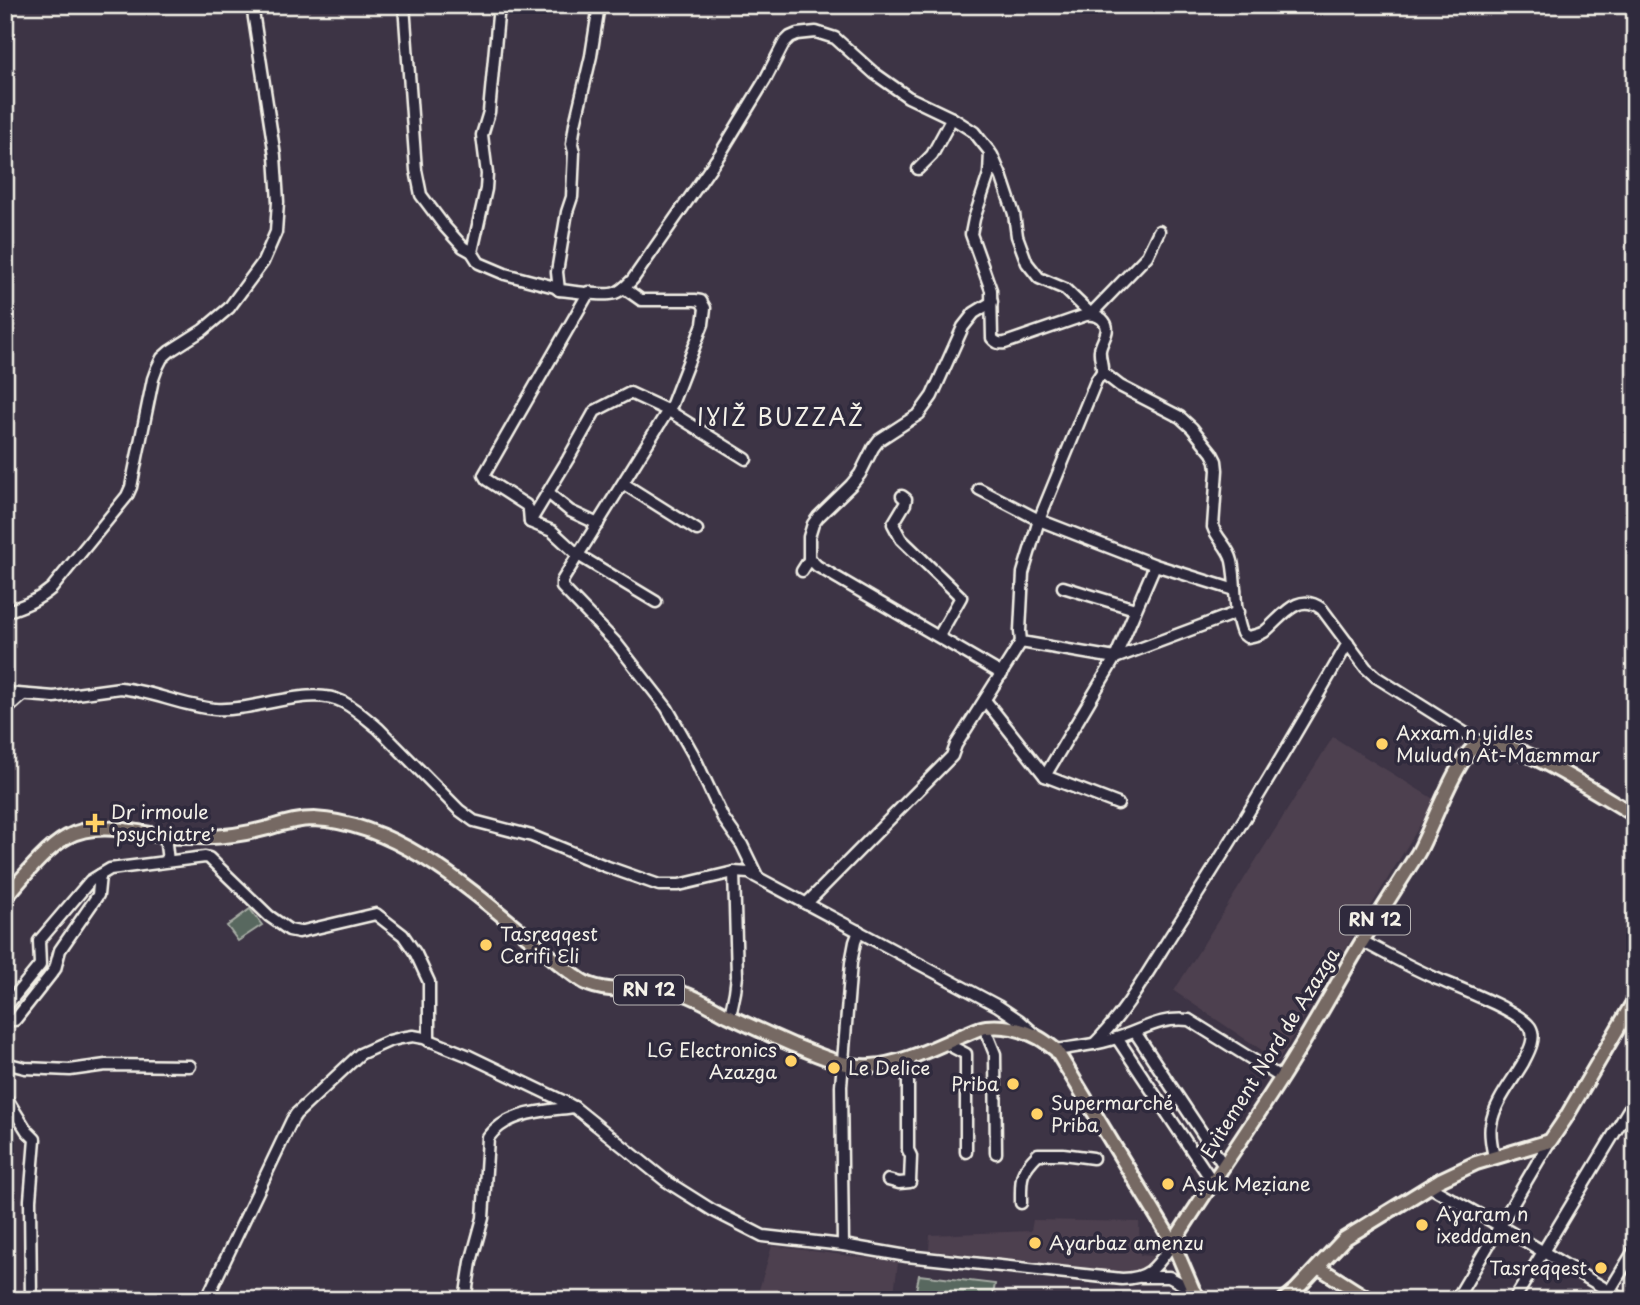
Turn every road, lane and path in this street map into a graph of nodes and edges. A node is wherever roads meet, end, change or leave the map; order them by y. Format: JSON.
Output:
{"nodes":[{"id":1,"x":252,"y":5,"type":"edge"},
{"id":2,"x":404,"y":5,"type":"edge"},
{"id":3,"x":499,"y":5,"type":"edge"},
{"id":4,"x":599,"y":5,"type":"edge"},
{"id":5,"x":952,"y":118,"type":"junction"},
{"id":6,"x":990,"y":152,"type":"junction"},
{"id":7,"x":918,"y":169,"type":"dead end"},
{"id":8,"x":1158,"y":231,"type":"dead end"},
{"id":9,"x":472,"y":252,"type":"junction"},
{"id":10,"x":624,"y":288,"type":"junction"},
{"id":11,"x":559,"y":290,"type":"junction"},
{"id":12,"x":589,"y":292,"type":"junction"},
{"id":13,"x":992,"y":302,"type":"junction"},
{"id":14,"x":1091,"y":314,"type":"junction"},
{"id":15,"x":1102,"y":372,"type":"junction"},
{"id":16,"x":668,"y":411,"type":"junction"},
{"id":17,"x":746,"y":459,"type":"dead end"},
{"id":18,"x":624,"y":484,"type":"junction"},
{"id":19,"x":979,"y":489,"type":"dead end"},
{"id":20,"x":548,"y":493,"type":"junction"},
{"id":21,"x":902,"y":496,"type":"dead end"},
{"id":22,"x":1039,"y":520,"type":"junction"},
{"id":23,"x":530,"y":522,"type":"junction"},
{"id":24,"x":597,"y":524,"type":"junction"},
{"id":25,"x":697,"y":530,"type":"dead end"},
{"id":26,"x":578,"y":555,"type":"junction"},
{"id":27,"x":809,"y":558,"type":"junction"},
{"id":28,"x":1155,"y":565,"type":"junction"},
{"id":29,"x":802,"y":571,"type":"dead end"},
{"id":30,"x":1063,"y":587,"type":"dead end"},
{"id":31,"x":1236,"y":590,"type":"junction"},
{"id":32,"x":656,"y":602,"type":"dead end"},
{"id":33,"x":1135,"y":609,"type":"junction"},
{"id":34,"x":1238,"y":611,"type":"junction"},
{"id":35,"x":5,"y":612,"type":"edge"},
{"id":36,"x":939,"y":636,"type":"junction"},
{"id":37,"x":1021,"y":642,"type":"junction"},
{"id":38,"x":1348,"y":643,"type":"junction"},
{"id":39,"x":1115,"y":658,"type":"junction"},
{"id":40,"x":1002,"y":674,"type":"junction"},
{"id":41,"x":5,"y":693,"type":"edge"},
{"id":42,"x":23,"y":695,"type":"junction"},
{"id":43,"x":985,"y":700,"type":"junction"},
{"id":44,"x":5,"y":711,"type":"edge"},
{"id":45,"x":1484,"y":742,"type":"junction"},
{"id":46,"x":1045,"y":776,"type":"junction"},
{"id":47,"x":1118,"y":804,"type":"dead end"},
{"id":48,"x":1635,"y":816,"type":"edge"},
{"id":49,"x":165,"y":836,"type":"junction"},
{"id":50,"x":168,"y":861,"type":"junction"},
{"id":51,"x":734,"y":872,"type":"junction"},
{"id":52,"x":100,"y":875,"type":"junction"},
{"id":53,"x":757,"y":876,"type":"junction"},
{"id":54,"x":5,"y":898,"type":"edge"},
{"id":55,"x":806,"y":904,"type":"junction"},
{"id":56,"x":859,"y":931,"type":"junction"},
{"id":57,"x":1362,"y":942,"type":"junction"},
{"id":58,"x":1635,"y":999,"type":"edge"},
{"id":59,"x":5,"y":1008,"type":"edge"},
{"id":60,"x":5,"y":1013,"type":"edge"},
{"id":61,"x":730,"y":1016,"type":"junction"},
{"id":62,"x":1628,"y":1022,"type":"edge"},
{"id":63,"x":984,"y":1027,"type":"junction"},
{"id":64,"x":1135,"y":1032,"type":"junction"},
{"id":65,"x":1039,"y":1037,"type":"junction"},
{"id":66,"x":1117,"y":1038,"type":"junction"},
{"id":67,"x":429,"y":1041,"type":"junction"},
{"id":68,"x":945,"y":1043,"type":"junction"},
{"id":69,"x":1094,"y":1044,"type":"junction"},
{"id":70,"x":1056,"y":1050,"type":"junction"},
{"id":71,"x":911,"y":1056,"type":"junction"},
{"id":72,"x":5,"y":1063,"type":"edge"},
{"id":73,"x":844,"y":1064,"type":"junction"},
{"id":74,"x":190,"y":1066,"type":"dead end"},
{"id":75,"x":1282,"y":1077,"type":"junction"},
{"id":76,"x":5,"y":1096,"type":"edge"},
{"id":77,"x":1635,"y":1099,"type":"edge"},
{"id":78,"x":574,"y":1107,"type":"junction"},
{"id":79,"x":1550,"y":1141,"type":"junction"},
{"id":80,"x":966,"y":1152,"type":"dead end"},
{"id":81,"x":996,"y":1153,"type":"dead end"},
{"id":82,"x":1494,"y":1157,"type":"junction"},
{"id":83,"x":1093,"y":1158,"type":"dead end"},
{"id":84,"x":1224,"y":1166,"type":"junction"},
{"id":85,"x":888,"y":1180,"type":"dead end"},
{"id":86,"x":1212,"y":1181,"type":"junction"},
{"id":87,"x":1430,"y":1187,"type":"junction"},
{"id":88,"x":1021,"y":1203,"type":"dead end"},
{"id":89,"x":1500,"y":1226,"type":"junction"},
{"id":90,"x":1173,"y":1243,"type":"junction"},
{"id":91,"x":843,"y":1245,"type":"junction"},
{"id":92,"x":1635,"y":1249,"type":"edge"},
{"id":93,"x":1543,"y":1250,"type":"junction"},
{"id":94,"x":1318,"y":1267,"type":"junction"},
{"id":95,"x":1141,"y":1278,"type":"junction"},
{"id":96,"x":1196,"y":1295,"type":"edge"},
{"id":97,"x":1606,"y":1296,"type":"edge"},
{"id":98,"x":31,"y":1300,"type":"edge"},
{"id":99,"x":206,"y":1300,"type":"edge"},
{"id":100,"x":466,"y":1300,"type":"edge"},
{"id":101,"x":1284,"y":1300,"type":"edge"},
{"id":102,"x":1370,"y":1300,"type":"edge"},
{"id":103,"x":1456,"y":1300,"type":"edge"},
{"id":104,"x":1514,"y":1300,"type":"edge"},
{"id":105,"x":1624,"y":1300,"type":"edge"}],
"edges":[{"from":1,"to":35,"type":"street"},
{"from":2,"to":9,"type":"street"},
{"from":3,"to":9,"type":"street"},
{"from":4,"to":11,"type":"street"},
{"from":5,"to":6,"type":"street"},
{"from":5,"to":7,"type":"street"},
{"from":5,"to":10,"type":"street"},
{"from":6,"to":13,"type":"street"},
{"from":6,"to":14,"type":"street"},
{"from":8,"to":14,"type":"street"},
{"from":9,"to":11,"type":"street"},
{"from":10,"to":12,"type":"street"},
{"from":10,"to":16,"type":"street"},
{"from":11,"to":12,"type":"street"},
{"from":12,"to":23,"type":"street"},
{"from":13,"to":14,"type":"street"},
{"from":13,"to":27,"type":"street"},
{"from":14,"to":15,"type":"street"},
{"from":15,"to":22,"type":"street"},
{"from":15,"to":31,"type":"street"},
{"from":16,"to":17,"type":"street"},
{"from":16,"to":18,"type":"street"},
{"from":16,"to":20,"type":"street"},
{"from":18,"to":24,"type":"street"},
{"from":18,"to":25,"type":"street"},
{"from":19,"to":22,"type":"street"},
{"from":20,"to":23,"type":"street"},
{"from":20,"to":24,"type":"street"},
{"from":21,"to":36,"type":"street"},
{"from":22,"to":28,"type":"street"},
{"from":22,"to":37,"type":"street"},
{"from":23,"to":26,"type":"street"},
{"from":24,"to":26,"type":"street"},
{"from":26,"to":32,"type":"street"},
{"from":26,"to":53,"type":"street"},
{"from":27,"to":29,"type":"street"},
{"from":27,"to":36,"type":"street"},
{"from":28,"to":31,"type":"street"},
{"from":28,"to":33,"type":"street"},
{"from":30,"to":33,"type":"street"},
{"from":31,"to":34,"type":"street"},
{"from":33,"to":39,"type":"street"},
{"from":34,"to":38,"type":"street"},
{"from":34,"to":39,"type":"street"},
{"from":36,"to":40,"type":"street"},
{"from":37,"to":39,"type":"street"},
{"from":37,"to":40,"type":"street"},
{"from":38,"to":45,"type":"street"},
{"from":38,"to":69,"type":"street"},
{"from":39,"to":46,"type":"street"},
{"from":40,"to":43,"type":"street"},
{"from":41,"to":42,"type":"street"},
{"from":42,"to":44,"type":"street"},
{"from":42,"to":51,"type":"street"},
{"from":43,"to":46,"type":"street"},
{"from":43,"to":55,"type":"street"},
{"from":45,"to":48,"type":"main road"},
{"from":45,"to":57,"type":"main road","name":"Evitement Nord de Azazga","number":"RN 12"},
{"from":46,"to":47,"type":"street"},
{"from":49,"to":50,"type":"street"},
{"from":49,"to":54,"type":"main road","number":"RN 12"},
{"from":49,"to":61,"type":"main road","number":"RN 12"},
{"from":50,"to":52,"type":"street"},
{"from":50,"to":67,"type":"street"},
{"from":51,"to":53,"type":"street"},
{"from":51,"to":61,"type":"street"},
{"from":52,"to":59,"type":"street"},
{"from":52,"to":60,"type":"street"},
{"from":53,"to":55,"type":"street"},
{"from":55,"to":56,"type":"street"},
{"from":56,"to":65,"type":"street"},
{"from":56,"to":73,"type":"street"},
{"from":57,"to":75,"type":"main road","name":"Evitement Nord de Azazga","number":"RN 12"},
{"from":57,"to":82,"type":"street"},
{"from":58,"to":62,"type":"main road"},
{"from":61,"to":73,"type":"main road","number":"RN 12"},
{"from":62,"to":79,"type":"main road"},
{"from":63,"to":65,"type":"main road","number":"RN 12"},
{"from":63,"to":68,"type":"main road","number":"RN 12"},
{"from":63,"to":81,"type":"street"},
{"from":64,"to":66,"type":"street"},
{"from":64,"to":75,"type":"street"},
{"from":64,"to":84,"type":"street"},
{"from":65,"to":70,"type":"main road","number":"RN 12"},
{"from":66,"to":69,"type":"street"},
{"from":66,"to":86,"type":"street"},
{"from":67,"to":78,"type":"street"},
{"from":67,"to":99,"type":"street"},
{"from":68,"to":71,"type":"main road","number":"RN 12"},
{"from":68,"to":80,"type":"street"},
{"from":69,"to":70,"type":"street"},
{"from":70,"to":90,"type":"main road","number":"RN 12"},
{"from":71,"to":73,"type":"main road","number":"RN 12"},
{"from":71,"to":85,"type":"street"},
{"from":72,"to":74,"type":"street"},
{"from":73,"to":91,"type":"street"},
{"from":75,"to":84,"type":"main road","name":"Evitement Nord de Azazga","number":"RN 12"},
{"from":76,"to":98,"type":"street"},
{"from":77,"to":93,"type":"street"},
{"from":78,"to":91,"type":"street"},
{"from":78,"to":100,"type":"street"},
{"from":79,"to":82,"type":"main road"},
{"from":79,"to":89,"type":"street"},
{"from":82,"to":87,"type":"main road"},
{"from":83,"to":88,"type":"street"},
{"from":84,"to":86,"type":"main road","name":"Evitement Nord de Azazga","number":"RN 12"},
{"from":86,"to":90,"type":"main road","name":"Evitement Nord de Azazga","number":"RN 12"},
{"from":87,"to":89,"type":"street"},
{"from":87,"to":94,"type":"main road"},
{"from":89,"to":93,"type":"street"},
{"from":89,"to":103,"type":"street"},
{"from":90,"to":95,"type":"street"},
{"from":90,"to":96,"type":"main road","number":"RN 12"},
{"from":91,"to":95,"type":"street"},
{"from":92,"to":97,"type":"street"},
{"from":93,"to":97,"type":"street"},
{"from":93,"to":104,"type":"street"},
{"from":94,"to":101,"type":"main road"},
{"from":94,"to":102,"type":"main road"},
{"from":95,"to":96,"type":"street"},
{"from":97,"to":105,"type":"street"}]}
